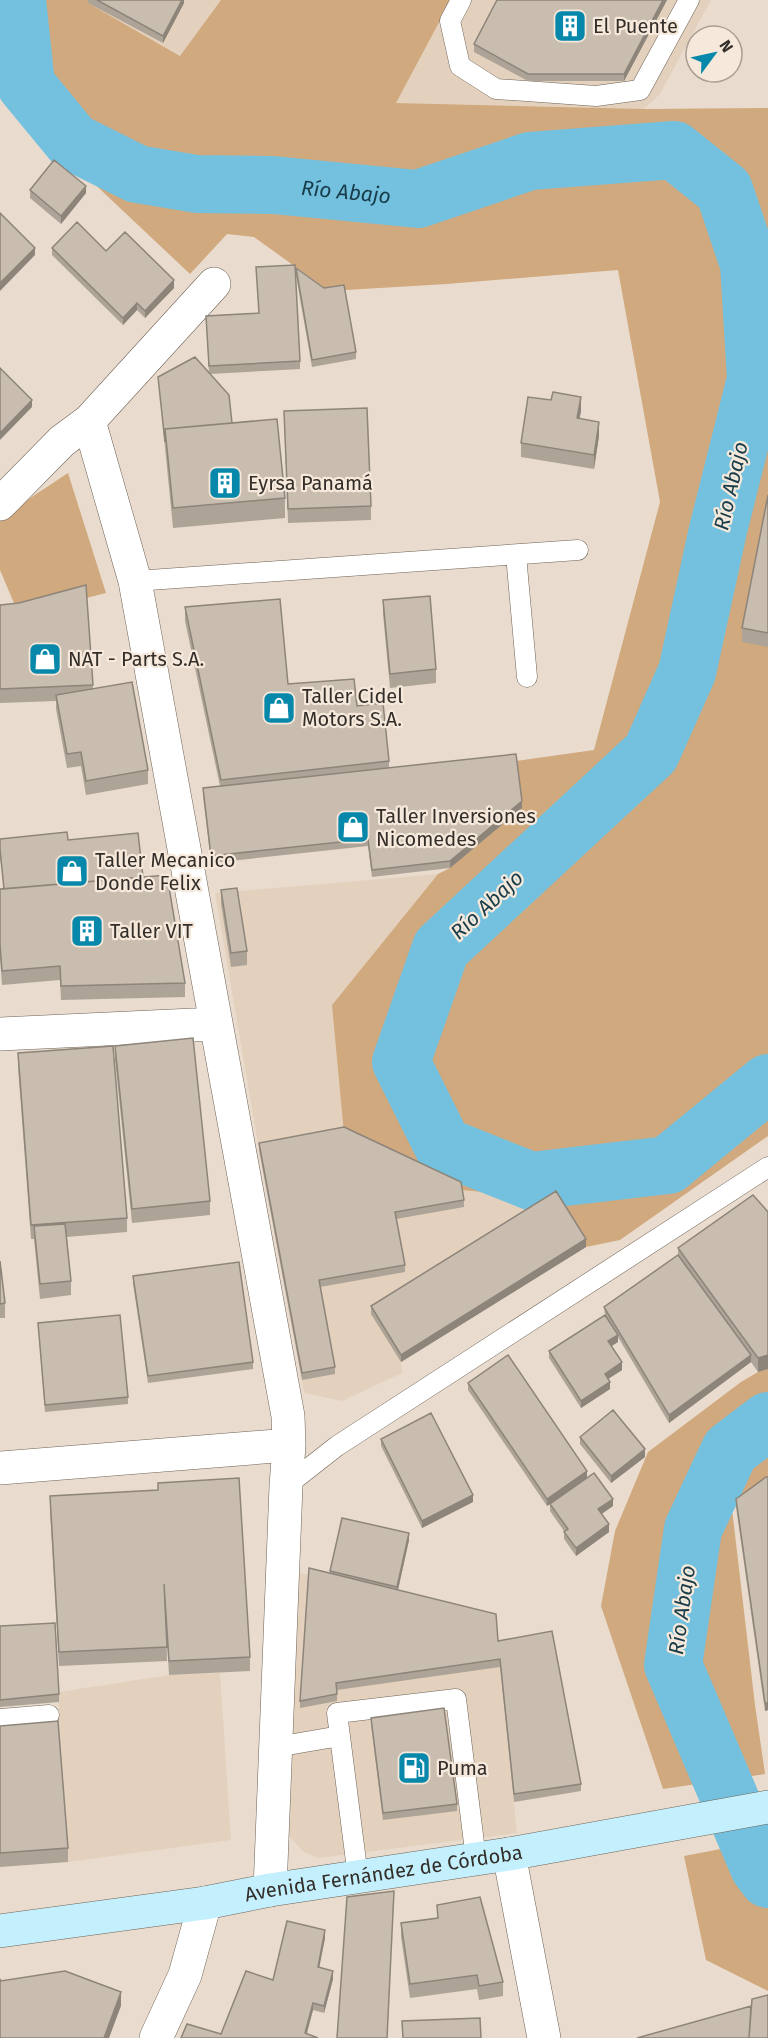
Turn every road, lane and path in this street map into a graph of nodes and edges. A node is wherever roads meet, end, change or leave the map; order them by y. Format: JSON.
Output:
{"nodes":[{"id":1,"x":461,"y":0,"type":"edge"},
{"id":2,"x":689,"y":0,"type":"edge"},
{"id":3,"x":214,"y":284,"type":"dead end"},
{"id":4,"x":89,"y":421,"type":"junction"},
{"id":5,"x":0,"y":504,"type":"edge"},
{"id":6,"x":578,"y":550,"type":"dead end"},
{"id":7,"x":516,"y":555,"type":"junction"},
{"id":8,"x":135,"y":580,"type":"junction"},
{"id":9,"x":527,"y":677,"type":"dead end"},
{"id":10,"x":215,"y":1024,"type":"junction"},
{"id":11,"x":0,"y":1034,"type":"edge"},
{"id":12,"x":768,"y":1167,"type":"edge"},
{"id":13,"x":289,"y":1445,"type":"junction"},
{"id":14,"x":0,"y":1468,"type":"edge"},
{"id":15,"x":286,"y":1486,"type":"junction"},
{"id":16,"x":49,"y":1715,"type":"dead end"},
{"id":17,"x":0,"y":1719,"type":"edge"},
{"id":18,"x":340,"y":1736,"type":"junction"},
{"id":19,"x":276,"y":1747,"type":"junction"},
{"id":20,"x":768,"y":1807,"type":"edge"},
{"id":21,"x":509,"y":1854,"type":"junction"},
{"id":22,"x":476,"y":1859,"type":"junction"},
{"id":23,"x":358,"y":1877,"type":"junction"},
{"id":24,"x":270,"y":1890,"type":"junction"},
{"id":25,"x":206,"y":1903,"type":"junction"},
{"id":26,"x":0,"y":1931,"type":"edge"},
{"id":27,"x":156,"y":2038,"type":"edge"},
{"id":28,"x":544,"y":2038,"type":"edge"}],
"edges":[{"from":1,"to":2,"type":"lane"},
{"from":3,"to":4,"type":"street"},
{"from":4,"to":5,"type":"street"},
{"from":4,"to":8,"type":"street"},
{"from":6,"to":7,"type":"lane"},
{"from":7,"to":8,"type":"lane"},
{"from":7,"to":9,"type":"lane"},
{"from":8,"to":10,"type":"street"},
{"from":10,"to":11,"type":"street"},
{"from":10,"to":13,"type":"street"},
{"from":12,"to":15,"type":"lane"},
{"from":13,"to":14,"type":"street"},
{"from":13,"to":15,"type":"street"},
{"from":15,"to":19,"type":"street"},
{"from":16,"to":17,"type":"lane"},
{"from":18,"to":19,"type":"lane"},
{"from":18,"to":22,"type":"lane"},
{"from":18,"to":23,"type":"lane"},
{"from":19,"to":24,"type":"street"},
{"from":20,"to":21,"type":"main road","name":"Avenida Fernández de Córdoba"},
{"from":21,"to":22,"type":"main road","name":"Avenida Fernández de Córdoba"},
{"from":21,"to":28,"type":"street"},
{"from":22,"to":23,"type":"main road","name":"Avenida Fernández de Córdoba"},
{"from":23,"to":24,"type":"main road","name":"Avenida Fernández de Córdoba"},
{"from":24,"to":25,"type":"main road","name":"Avenida Fernández de Córdoba"},
{"from":25,"to":26,"type":"main road","name":"Avenida Fernández de Córdoba"},
{"from":25,"to":27,"type":"street"}]}
